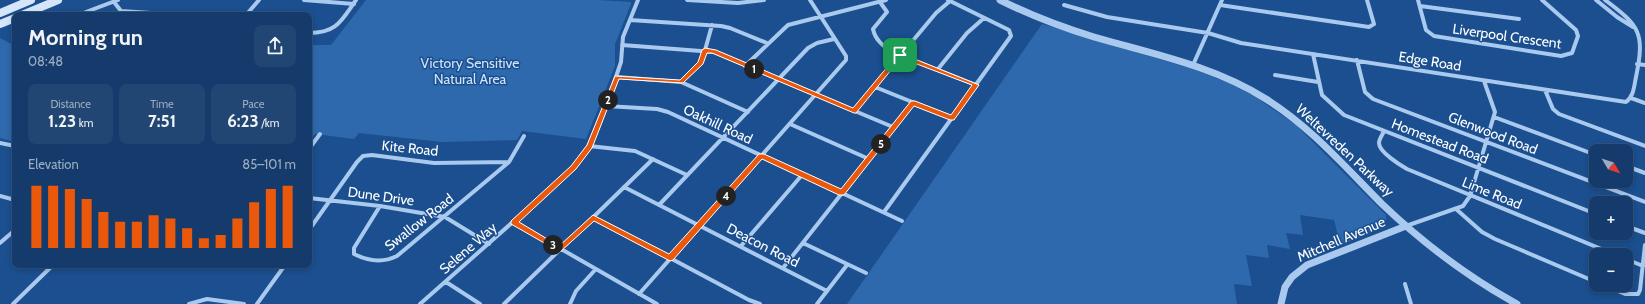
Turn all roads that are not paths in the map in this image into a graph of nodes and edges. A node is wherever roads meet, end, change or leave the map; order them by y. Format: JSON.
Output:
{"nodes":[{"id":1,"x":31,"y":0,"type":"edge"},
{"id":2,"x":58,"y":0,"type":"edge"},
{"id":3,"x":118,"y":0,"type":"edge"},
{"id":4,"x":259,"y":0,"type":"edge"},
{"id":5,"x":304,"y":0,"type":"edge"},
{"id":6,"x":638,"y":0,"type":"edge"},
{"id":7,"x":687,"y":0,"type":"edge"},
{"id":8,"x":764,"y":0,"type":"edge"},
{"id":9,"x":810,"y":0,"type":"edge"},
{"id":10,"x":886,"y":0,"type":"edge"},
{"id":11,"x":1000,"y":0,"type":"edge"},
{"id":12,"x":1222,"y":0,"type":"edge"},
{"id":13,"x":1367,"y":0,"type":"edge"},
{"id":14,"x":1418,"y":0,"type":"edge"},
{"id":15,"x":1542,"y":0,"type":"edge"},
{"id":16,"x":1596,"y":0,"type":"edge"},
{"id":17,"x":1605,"y":0,"type":"edge"},
{"id":18,"x":715,"y":1,"type":"edge"},
{"id":19,"x":949,"y":1,"type":"edge"},
{"id":20,"x":114,"y":2,"type":"junction"},
{"id":21,"x":355,"y":2,"type":"edge"},
{"id":22,"x":880,"y":2,"type":"junction"},
{"id":23,"x":1064,"y":5,"type":"dead end"},
{"id":24,"x":1220,"y":5,"type":"junction"},
{"id":25,"x":1420,"y":6,"type":"junction"},
{"id":26,"x":29,"y":12,"type":"edge"},
{"id":27,"x":86,"y":12,"type":"edge"},
{"id":28,"x":136,"y":12,"type":"edge"},
{"id":29,"x":249,"y":12,"type":"edge"},
{"id":30,"x":0,"y":13,"type":"edge"},
{"id":31,"x":821,"y":16,"type":"junction"},
{"id":32,"x":984,"y":18,"type":"junction"},
{"id":33,"x":12,"y":19,"type":"edge"},
{"id":34,"x":1519,"y":19,"type":"dead end"},
{"id":35,"x":630,"y":20,"type":"junction"},
{"id":36,"x":0,"y":24,"type":"edge"},
{"id":37,"x":712,"y":26,"type":"junction"},
{"id":38,"x":1634,"y":28,"type":"junction"},
{"id":39,"x":312,"y":33,"type":"edge"},
{"id":40,"x":1208,"y":33,"type":"junction"},
{"id":41,"x":834,"y":39,"type":"junction"},
{"id":42,"x":767,"y":43,"type":"junction"},
{"id":43,"x":622,"y":45,"type":"junction"},
{"id":44,"x":705,"y":50,"type":"junction"},
{"id":45,"x":1313,"y":54,"type":"junction"},
{"id":46,"x":900,"y":55,"type":"junction"},
{"id":47,"x":1357,"y":60,"type":"junction"},
{"id":48,"x":1638,"y":64,"type":"junction"},
{"id":49,"x":1193,"y":65,"type":"junction"},
{"id":50,"x":1645,"y":65,"type":"edge"},
{"id":51,"x":745,"y":66,"type":"junction"},
{"id":52,"x":938,"y":69,"type":"junction"},
{"id":53,"x":1274,"y":75,"type":"dead end"},
{"id":54,"x":617,"y":77,"type":"junction"},
{"id":55,"x":779,"y":79,"type":"junction"},
{"id":56,"x":1484,"y":81,"type":"junction"},
{"id":57,"x":681,"y":82,"type":"junction"},
{"id":58,"x":1318,"y":82,"type":"junction"},
{"id":59,"x":976,"y":85,"type":"junction"},
{"id":60,"x":874,"y":87,"type":"junction"},
{"id":61,"x":1545,"y":90,"type":"junction"},
{"id":62,"x":816,"y":95,"type":"junction"},
{"id":63,"x":1632,"y":98,"type":"junction"},
{"id":64,"x":913,"y":103,"type":"junction"},
{"id":65,"x":1645,"y":103,"type":"edge"},
{"id":66,"x":606,"y":106,"type":"junction"},
{"id":67,"x":854,"y":111,"type":"junction"},
{"id":68,"x":748,"y":112,"type":"junction"},
{"id":69,"x":1494,"y":117,"type":"junction"},
{"id":70,"x":952,"y":118,"type":"junction"},
{"id":71,"x":790,"y":124,"type":"junction"},
{"id":72,"x":893,"y":127,"type":"junction"},
{"id":73,"x":1384,"y":132,"type":"junction"},
{"id":74,"x":320,"y":134,"type":"dead end"},
{"id":75,"x":524,"y":136,"type":"dead end"},
{"id":76,"x":722,"y":138,"type":"junction"},
{"id":77,"x":1486,"y":142,"type":"junction"},
{"id":78,"x":0,"y":143,"type":"edge"},
{"id":79,"x":12,"y":145,"type":"edge"},
{"id":80,"x":312,"y":145,"type":"edge"},
{"id":81,"x":590,"y":146,"type":"junction"},
{"id":82,"x":1645,"y":146,"type":"edge"},
{"id":83,"x":1589,"y":152,"type":"edge"},
{"id":84,"x":761,"y":156,"type":"junction"},
{"id":85,"x":653,"y":159,"type":"junction"},
{"id":86,"x":869,"y":159,"type":"junction"},
{"id":87,"x":509,"y":162,"type":"junction"},
{"id":88,"x":1478,"y":168,"type":"junction"},
{"id":89,"x":1633,"y":169,"type":"edge"},
{"id":90,"x":1645,"y":173,"type":"edge"},
{"id":91,"x":687,"y":175,"type":"junction"},
{"id":92,"x":802,"y":175,"type":"junction"},
{"id":93,"x":624,"y":187,"type":"junction"},
{"id":94,"x":842,"y":193,"type":"junction"},
{"id":95,"x":0,"y":196,"type":"edge"},
{"id":96,"x":1470,"y":196,"type":"junction"},
{"id":97,"x":312,"y":198,"type":"edge"},
{"id":98,"x":12,"y":199,"type":"edge"},
{"id":99,"x":331,"y":199,"type":"junction"},
{"id":100,"x":1645,"y":202,"type":"edge"},
{"id":101,"x":659,"y":205,"type":"junction"},
{"id":102,"x":380,"y":206,"type":"junction"},
{"id":103,"x":1456,"y":209,"type":"junction"},
{"id":104,"x":1589,"y":211,"type":"edge"},
{"id":105,"x":884,"y":212,"type":"junction"},
{"id":106,"x":445,"y":217,"type":"junction"},
{"id":107,"x":593,"y":217,"type":"junction"},
{"id":108,"x":902,"y":221,"type":"dead end"},
{"id":109,"x":514,"y":222,"type":"junction"},
{"id":110,"x":700,"y":225,"type":"junction"},
{"id":111,"x":312,"y":226,"type":"edge"},
{"id":112,"x":1406,"y":226,"type":"junction"},
{"id":113,"x":1633,"y":229,"type":"edge"},
{"id":114,"x":12,"y":233,"type":"edge"},
{"id":115,"x":1645,"y":233,"type":"edge"},
{"id":116,"x":0,"y":243,"type":"edge"},
{"id":117,"x":803,"y":243,"type":"junction"},
{"id":118,"x":489,"y":244,"type":"junction"},
{"id":119,"x":1645,"y":245,"type":"edge"},
{"id":120,"x":741,"y":246,"type":"junction"},
{"id":121,"x":1599,"y":248,"type":"edge"},
{"id":122,"x":560,"y":250,"type":"junction"},
{"id":123,"x":670,"y":258,"type":"junction"},
{"id":124,"x":1633,"y":262,"type":"edge"},
{"id":125,"x":847,"y":265,"type":"junction"},
{"id":126,"x":1643,"y":266,"type":"junction"},
{"id":127,"x":50,"y":268,"type":"edge"},
{"id":128,"x":283,"y":268,"type":"edge"},
{"id":129,"x":783,"y":268,"type":"junction"},
{"id":130,"x":595,"y":270,"type":"junction"},
{"id":131,"x":866,"y":273,"type":"dead end"},
{"id":132,"x":1589,"y":279,"type":"edge"},
{"id":133,"x":446,"y":282,"type":"junction"},
{"id":134,"x":1405,"y":284,"type":"dead end"},
{"id":135,"x":827,"y":291,"type":"junction"},
{"id":136,"x":1620,"y":292,"type":"edge"},
{"id":137,"x":639,"y":294,"type":"junction"},
{"id":138,"x":13,"y":304,"type":"edge"},
{"id":139,"x":189,"y":304,"type":"edge"},
{"id":140,"x":244,"y":304,"type":"edge"},
{"id":141,"x":257,"y":304,"type":"edge"},
{"id":142,"x":420,"y":304,"type":"edge"},
{"id":143,"x":480,"y":304,"type":"edge"},
{"id":144,"x":504,"y":304,"type":"edge"},
{"id":145,"x":570,"y":304,"type":"edge"},
{"id":146,"x":657,"y":304,"type":"edge"},
{"id":147,"x":760,"y":304,"type":"edge"},
{"id":148,"x":817,"y":304,"type":"edge"},
{"id":149,"x":1281,"y":304,"type":"edge"},
{"id":150,"x":1411,"y":304,"type":"edge"},
{"id":151,"x":1517,"y":304,"type":"edge"}],
"edges":[{"from":1,"to":30,"type":"main road"},
{"from":2,"to":26,"type":"main road"},
{"from":3,"to":20,"type":"street"},
{"from":4,"to":29,"type":"street"},
{"from":5,"to":21,"type":"street"},
{"from":6,"to":35,"type":"street","name":"Selene Way"},
{"from":7,"to":18,"type":"street"},
{"from":8,"to":18,"type":"street"},
{"from":9,"to":31,"type":"street"},
{"from":10,"to":22,"type":"street"},
{"from":11,"to":49,"type":"street","name":"Weltevreden Parkway"},
{"from":12,"to":24,"type":"street"},
{"from":13,"to":24,"type":"street"},
{"from":14,"to":25,"type":"street","name":"Liverpool Crescent"},
{"from":15,"to":25,"type":"street","name":"Liverpool Crescent"},
{"from":16,"to":38,"type":"street"},
{"from":17,"to":38,"type":"street"},
{"from":19,"to":32,"type":"street"},
{"from":19,"to":46,"type":"street"},
{"from":20,"to":27,"type":"street"},
{"from":20,"to":28,"type":"street"},
{"from":21,"to":39,"type":"street"},
{"from":22,"to":31,"type":"street"},
{"from":22,"to":46,"type":"street"},
{"from":23,"to":40,"type":"street","name":"Edge Road"},
{"from":24,"to":40,"type":"street"},
{"from":25,"to":34,"type":"street"},
{"from":31,"to":41,"type":"street"},
{"from":31,"to":42,"type":"street"},
{"from":32,"to":52,"type":"street"},
{"from":32,"to":59,"type":"street"},
{"from":33,"to":36,"type":"main road"},
{"from":35,"to":37,"type":"street"},
{"from":35,"to":43,"type":"street","name":"Selene Way"},
{"from":37,"to":42,"type":"street"},
{"from":37,"to":44,"type":"street"},
{"from":38,"to":48,"type":"street"},
{"from":40,"to":45,"type":"street","name":"Edge Road"},
{"from":40,"to":49,"type":"street"},
{"from":41,"to":55,"type":"street"},
{"from":41,"to":62,"type":"street"},
{"from":42,"to":51,"type":"street"},
{"from":43,"to":44,"type":"street"},
{"from":43,"to":54,"type":"street","name":"Selene Way"},
{"from":44,"to":51,"type":"street"},
{"from":44,"to":57,"type":"street"},
{"from":45,"to":47,"type":"street","name":"Edge Road"},
{"from":45,"to":58,"type":"street","name":"Homestead Road"},
{"from":46,"to":52,"type":"street"},
{"from":46,"to":60,"type":"street"},
{"from":47,"to":56,"type":"street","name":"Edge Road"},
{"from":47,"to":77,"type":"street","name":"Glenwood Road"},
{"from":48,"to":50,"type":"street"},
{"from":48,"to":63,"type":"street"},
{"from":49,"to":112,"type":"street","name":"Weltevreden Parkway"},
{"from":51,"to":55,"type":"street"},
{"from":52,"to":59,"type":"street"},
{"from":53,"to":58,"type":"street"},
{"from":54,"to":57,"type":"street"},
{"from":54,"to":66,"type":"street","name":"Selene Way"},
{"from":55,"to":62,"type":"street"},
{"from":55,"to":68,"type":"street"},
{"from":56,"to":61,"type":"street","name":"Edge Road"},
{"from":56,"to":69,"type":"street"},
{"from":57,"to":68,"type":"street"},
{"from":58,"to":73,"type":"street","name":"Homestead Road"},
{"from":59,"to":70,"type":"street"},
{"from":60,"to":64,"type":"street"},
{"from":60,"to":67,"type":"street"},
{"from":61,"to":63,"type":"street","name":"Edge Road"},
{"from":61,"to":82,"type":"street"},
{"from":62,"to":67,"type":"street"},
{"from":62,"to":71,"type":"street"},
{"from":63,"to":65,"type":"street"},
{"from":64,"to":70,"type":"street"},
{"from":64,"to":72,"type":"street"},
{"from":66,"to":76,"type":"street","name":"Oakhill Road"},
{"from":66,"to":81,"type":"street","name":"Selene Way"},
{"from":67,"to":72,"type":"street"},
{"from":68,"to":76,"type":"street"},
{"from":69,"to":77,"type":"street"},
{"from":69,"to":83,"type":"street"},
{"from":70,"to":105,"type":"street"},
{"from":71,"to":84,"type":"street"},
{"from":71,"to":86,"type":"street"},
{"from":72,"to":86,"type":"street"},
{"from":73,"to":88,"type":"street","name":"Homestead Road"},
{"from":73,"to":96,"type":"street","name":"Lime Road"},
{"from":74,"to":80,"type":"street"},
{"from":75,"to":87,"type":"street","name":"Swallow Road"},
{"from":76,"to":84,"type":"street","name":"Oakhill Road"},
{"from":76,"to":91,"type":"street"},
{"from":77,"to":88,"type":"street"},
{"from":77,"to":100,"type":"street","name":"Glenwood Road"},
{"from":78,"to":79,"type":"street"},
{"from":81,"to":85,"type":"street"},
{"from":81,"to":109,"type":"street","name":"Selene Way"},
{"from":84,"to":92,"type":"street","name":"Oakhill Road"},
{"from":84,"to":110,"type":"street"},
{"from":85,"to":91,"type":"street"},
{"from":85,"to":93,"type":"street"},
{"from":86,"to":94,"type":"street"},
{"from":87,"to":99,"type":"street","name":"Kite Road"},
{"from":87,"to":106,"type":"street","name":"Swallow Road"},
{"from":88,"to":96,"type":"street"},
{"from":88,"to":104,"type":"street","name":"Homestead Road"},
{"from":89,"to":90,"type":"street"},
{"from":91,"to":101,"type":"street"},
{"from":92,"to":94,"type":"street","name":"Oakhill Road"},
{"from":92,"to":120,"type":"street"},
{"from":93,"to":101,"type":"street","name":"Deacon Road"},
{"from":93,"to":107,"type":"street"},
{"from":94,"to":105,"type":"street","name":"Oakhill Road"},
{"from":94,"to":117,"type":"street"},
{"from":95,"to":98,"type":"street"},
{"from":96,"to":103,"type":"street"},
{"from":96,"to":121,"type":"street","name":"Lime Road"},
{"from":97,"to":99,"type":"street","name":"Dune Drive"},
{"from":99,"to":102,"type":"street","name":"Dune Drive"},
{"from":99,"to":111,"type":"street"},
{"from":101,"to":110,"type":"street","name":"Deacon Road"},
{"from":102,"to":106,"type":"street","name":"Dune Drive"},
{"from":102,"to":106,"type":"street","name":"Swallow Road"},
{"from":103,"to":112,"type":"street"},
{"from":103,"to":132,"type":"street"},
{"from":105,"to":108,"type":"street","name":"Oakhill Road"},
{"from":106,"to":118,"type":"street","name":"Dune Drive"},
{"from":107,"to":122,"type":"street"},
{"from":107,"to":123,"type":"street"},
{"from":109,"to":118,"type":"street","name":"Selene Way"},
{"from":109,"to":122,"type":"street"},
{"from":110,"to":120,"type":"street","name":"Deacon Road"},
{"from":110,"to":123,"type":"street"},
{"from":112,"to":149,"type":"street","name":"Mitchell Avenue"},
{"from":112,"to":151,"type":"street","name":"Weltevreden Parkway"},
{"from":113,"to":115,"type":"street"},
{"from":114,"to":116,"type":"street"},
{"from":117,"to":125,"type":"street"},
{"from":117,"to":129,"type":"street"},
{"from":118,"to":133,"type":"street","name":"Selene Way"},
{"from":119,"to":126,"type":"street"},
{"from":120,"to":129,"type":"street","name":"Deacon Road"},
{"from":122,"to":130,"type":"street"},
{"from":122,"to":144,"type":"street"},
{"from":123,"to":137,"type":"street"},
{"from":123,"to":147,"type":"street"},
{"from":124,"to":126,"type":"street"},
{"from":125,"to":131,"type":"street"},
{"from":125,"to":135,"type":"street"},
{"from":126,"to":136,"type":"street"},
{"from":127,"to":138,"type":"street"},
{"from":128,"to":141,"type":"street"},
{"from":129,"to":135,"type":"street","name":"Deacon Road"},
{"from":130,"to":137,"type":"street"},
{"from":130,"to":145,"type":"street"},
{"from":133,"to":142,"type":"street","name":"Selene Way"},
{"from":133,"to":143,"type":"street"},
{"from":134,"to":150,"type":"street"},
{"from":135,"to":148,"type":"street"},
{"from":137,"to":146,"type":"street"},
{"from":139,"to":140,"type":"street"}]}
